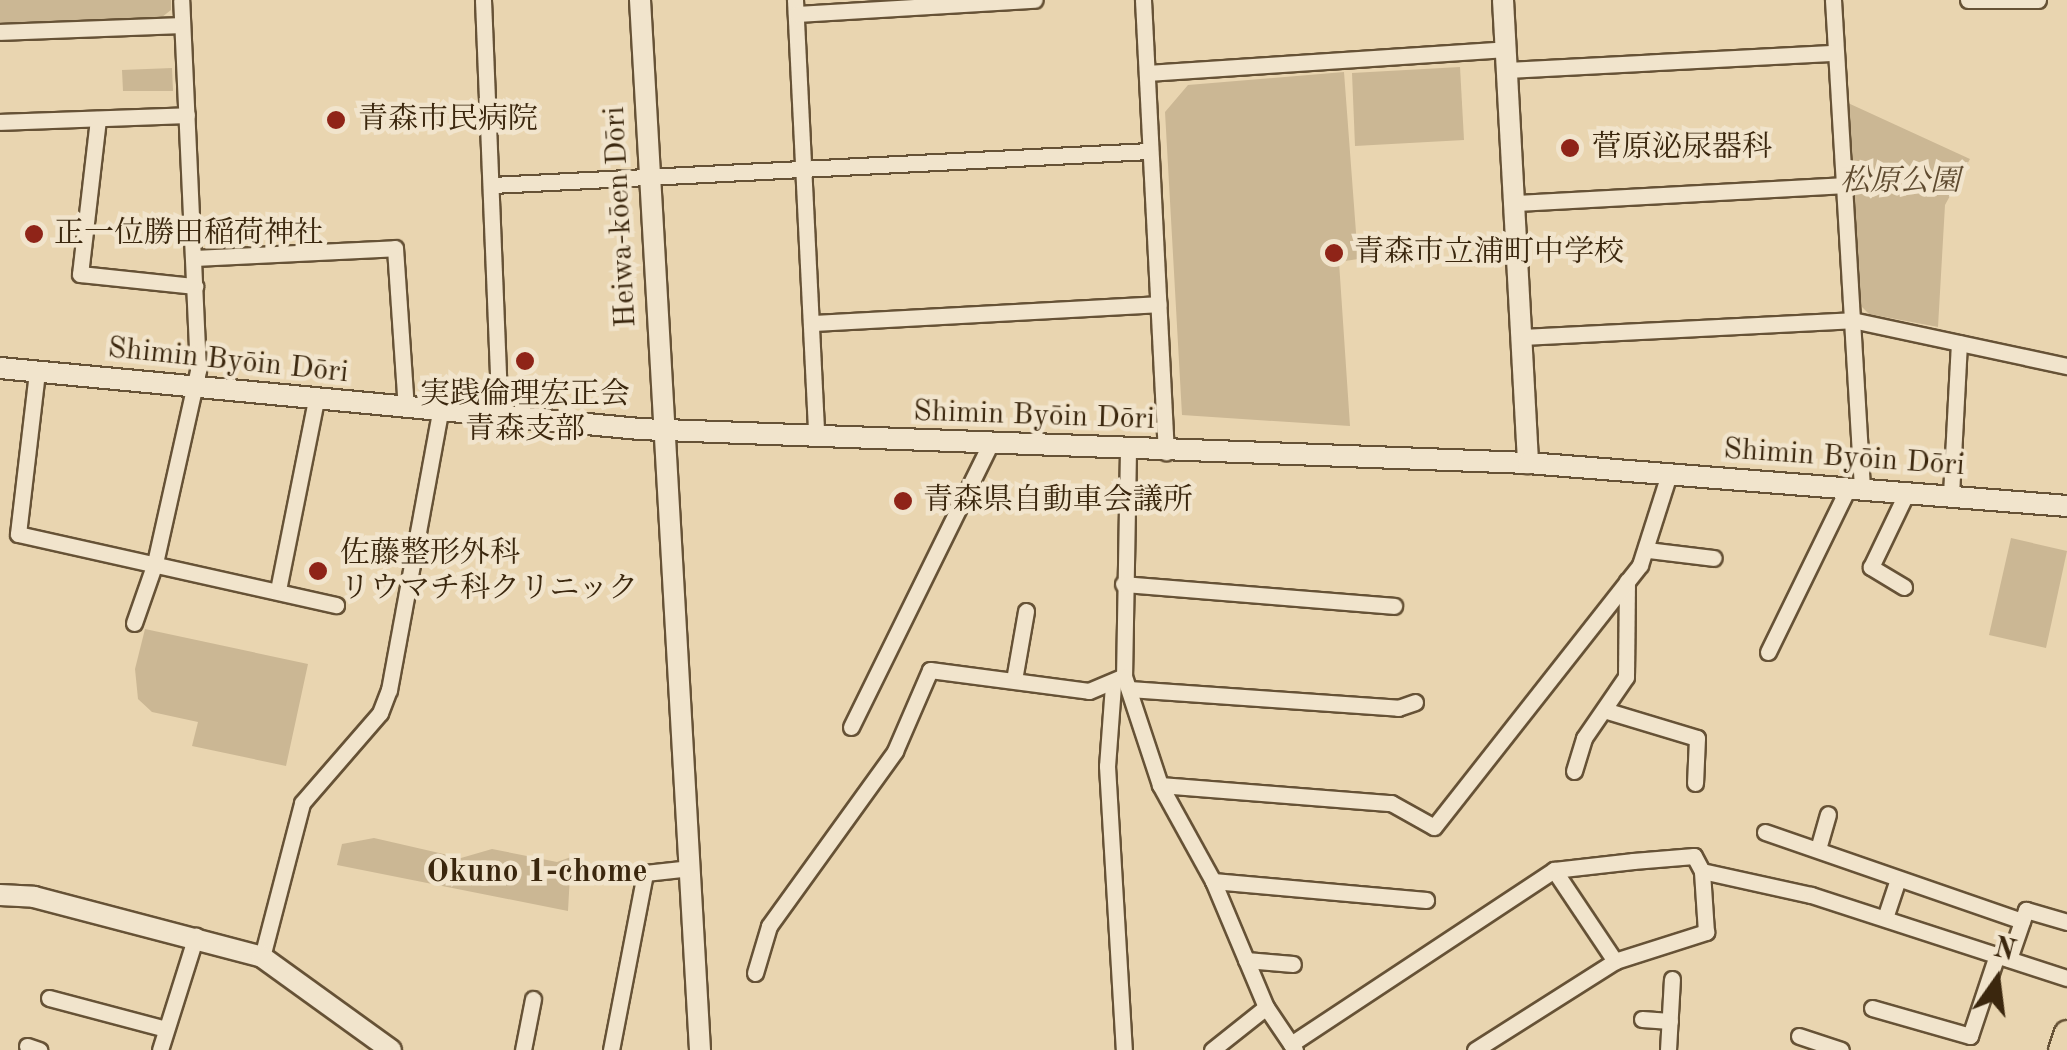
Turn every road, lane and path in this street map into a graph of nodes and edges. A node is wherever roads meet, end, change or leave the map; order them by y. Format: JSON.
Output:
{"nodes":[{"id":1,"x":182,"y":0,"type":"edge"},
{"id":2,"x":484,"y":0,"type":"edge"},
{"id":3,"x":640,"y":0,"type":"edge"},
{"id":4,"x":1035,"y":0,"type":"edge"},
{"id":5,"x":1143,"y":0,"type":"edge"},
{"id":6,"x":1503,"y":0,"type":"edge"},
{"id":7,"x":1833,"y":0,"type":"edge"},
{"id":8,"x":1968,"y":0,"type":"edge"},
{"id":9,"x":2038,"y":0,"type":"edge"},
{"id":10,"x":796,"y":7,"type":"edge"},
{"id":11,"x":182,"y":25,"type":"junction"},
{"id":12,"x":0,"y":32,"type":"edge"},
{"id":13,"x":1836,"y":53,"type":"junction"},
{"id":14,"x":1506,"y":59,"type":"junction"},
{"id":15,"x":1147,"y":74,"type":"junction"},
{"id":16,"x":187,"y":115,"type":"junction"},
{"id":17,"x":98,"y":119,"type":"junction"},
{"id":18,"x":0,"y":122,"type":"edge"},
{"id":19,"x":1150,"y":151,"type":"junction"},
{"id":20,"x":804,"y":170,"type":"junction"},
{"id":21,"x":649,"y":179,"type":"junction"},
{"id":22,"x":1844,"y":184,"type":"junction"},
{"id":23,"x":492,"y":185,"type":"junction"},
{"id":24,"x":1515,"y":203,"type":"junction"},
{"id":25,"x":194,"y":258,"type":"junction"},
{"id":26,"x":195,"y":286,"type":"junction"},
{"id":27,"x":1158,"y":304,"type":"junction"},
{"id":28,"x":1852,"y":320,"type":"junction"},
{"id":29,"x":812,"y":323,"type":"junction"},
{"id":30,"x":1522,"y":338,"type":"junction"},
{"id":31,"x":1959,"y":343,"type":"junction"},
{"id":32,"x":2067,"y":366,"type":"edge"},
{"id":33,"x":0,"y":368,"type":"edge"},
{"id":34,"x":37,"y":372,"type":"junction"},
{"id":35,"x":195,"y":388,"type":"junction"},
{"id":36,"x":316,"y":400,"type":"junction"},
{"id":37,"x":406,"y":409,"type":"junction"},
{"id":38,"x":440,"y":412,"type":"junction"},
{"id":39,"x":500,"y":417,"type":"junction"},
{"id":40,"x":663,"y":431,"type":"junction"},
{"id":41,"x":816,"y":438,"type":"junction"},
{"id":42,"x":990,"y":444,"type":"junction"},
{"id":43,"x":1128,"y":450,"type":"junction"},
{"id":44,"x":1166,"y":452,"type":"junction"},
{"id":45,"x":1528,"y":463,"type":"junction"},
{"id":46,"x":1669,"y":474,"type":"junction"},
{"id":47,"x":1855,"y":489,"type":"junction"},
{"id":48,"x":1907,"y":492,"type":"junction"},
{"id":49,"x":1951,"y":496,"type":"junction"},
{"id":50,"x":2067,"y":506,"type":"edge"},
{"id":51,"x":1648,"y":550,"type":"junction"},
{"id":52,"x":1714,"y":558,"type":"dead end"},
{"id":53,"x":155,"y":564,"type":"junction"},
{"id":54,"x":1627,"y":581,"type":"junction"},
{"id":55,"x":1123,"y":584,"type":"junction"},
{"id":56,"x":1904,"y":586,"type":"dead end"},
{"id":57,"x":278,"y":590,"type":"junction"},
{"id":58,"x":336,"y":604,"type":"dead end"},
{"id":59,"x":1394,"y":606,"type":"dead end"},
{"id":60,"x":1026,"y":611,"type":"dead end"},
{"id":61,"x":134,"y":623,"type":"dead end"},
{"id":62,"x":1768,"y":652,"type":"dead end"},
{"id":63,"x":1014,"y":680,"type":"junction"},
{"id":64,"x":1122,"y":684,"type":"junction"},
{"id":65,"x":1415,"y":702,"type":"dead end"},
{"id":66,"x":1604,"y":710,"type":"junction"},
{"id":67,"x":851,"y":727,"type":"dead end"},
{"id":68,"x":1574,"y":771,"type":"dead end"},
{"id":69,"x":1695,"y":782,"type":"dead end"},
{"id":70,"x":1160,"y":785,"type":"junction"},
{"id":71,"x":1828,"y":814,"type":"dead end"},
{"id":72,"x":1765,"y":832,"type":"dead end"},
{"id":73,"x":1818,"y":850,"type":"junction"},
{"id":74,"x":691,"y":868,"type":"junction"},
{"id":75,"x":1554,"y":870,"type":"junction"},
{"id":76,"x":1702,"y":870,"type":"junction"},
{"id":77,"x":1898,"y":879,"type":"junction"},
{"id":78,"x":1213,"y":881,"type":"junction"},
{"id":79,"x":0,"y":895,"type":"edge"},
{"id":80,"x":1426,"y":900,"type":"dead end"},
{"id":81,"x":1885,"y":918,"type":"junction"},
{"id":82,"x":2022,"y":921,"type":"junction"},
{"id":83,"x":2067,"y":922,"type":"edge"},
{"id":84,"x":196,"y":936,"type":"junction"},
{"id":85,"x":262,"y":957,"type":"junction"},
{"id":86,"x":2003,"y":957,"type":"junction"},
{"id":87,"x":1246,"y":960,"type":"junction"},
{"id":88,"x":1614,"y":961,"type":"junction"},
{"id":89,"x":1293,"y":964,"type":"dead end"},
{"id":90,"x":755,"y":972,"type":"dead end"},
{"id":91,"x":2067,"y":978,"type":"edge"},
{"id":92,"x":1672,"y":979,"type":"dead end"},
{"id":93,"x":49,"y":998,"type":"dead end"},
{"id":94,"x":534,"y":999,"type":"dead end"},
{"id":95,"x":1266,"y":1008,"type":"junction"},
{"id":96,"x":1872,"y":1008,"type":"dead end"},
{"id":97,"x":1642,"y":1019,"type":"dead end"},
{"id":98,"x":1670,"y":1020,"type":"junction"},
{"id":99,"x":166,"y":1030,"type":"junction"},
{"id":100,"x":2067,"y":1034,"type":"edge"},
{"id":101,"x":1799,"y":1036,"type":"dead end"},
{"id":102,"x":1293,"y":1047,"type":"edge"},
{"id":103,"x":389,"y":1049,"type":"edge"},
{"id":104,"x":160,"y":1050,"type":"edge"},
{"id":105,"x":523,"y":1050,"type":"edge"},
{"id":106,"x":611,"y":1050,"type":"edge"},
{"id":107,"x":700,"y":1050,"type":"edge"},
{"id":108,"x":1124,"y":1050,"type":"edge"},
{"id":109,"x":1212,"y":1050,"type":"edge"},
{"id":110,"x":1476,"y":1050,"type":"edge"},
{"id":111,"x":1668,"y":1050,"type":"edge"},
{"id":112,"x":1841,"y":1050,"type":"edge"},
{"id":113,"x":2061,"y":1050,"type":"edge"}],
"edges":[{"from":1,"to":11,"type":"street"},
{"from":2,"to":23,"type":"street"},
{"from":3,"to":21,"type":"street","name":"Heiwa-kōen Dōri"},
{"from":4,"to":10,"type":"street"},
{"from":5,"to":15,"type":"street"},
{"from":6,"to":14,"type":"street"},
{"from":7,"to":13,"type":"street"},
{"from":8,"to":9,"type":"street"},
{"from":10,"to":20,"type":"street"},
{"from":11,"to":12,"type":"street"},
{"from":11,"to":16,"type":"street"},
{"from":13,"to":14,"type":"street"},
{"from":13,"to":22,"type":"street"},
{"from":14,"to":15,"type":"street"},
{"from":14,"to":24,"type":"street"},
{"from":15,"to":19,"type":"street"},
{"from":16,"to":17,"type":"street"},
{"from":16,"to":25,"type":"street"},
{"from":17,"to":18,"type":"street"},
{"from":17,"to":26,"type":"street"},
{"from":19,"to":20,"type":"street"},
{"from":19,"to":27,"type":"street"},
{"from":20,"to":21,"type":"street"},
{"from":20,"to":29,"type":"street"},
{"from":21,"to":23,"type":"street"},
{"from":21,"to":40,"type":"street","name":"Heiwa-kōen Dōri"},
{"from":22,"to":24,"type":"street"},
{"from":22,"to":28,"type":"street"},
{"from":23,"to":39,"type":"street"},
{"from":24,"to":30,"type":"street"},
{"from":25,"to":26,"type":"street"},
{"from":25,"to":37,"type":"street"},
{"from":26,"to":35,"type":"street"},
{"from":27,"to":29,"type":"street"},
{"from":27,"to":44,"type":"street"},
{"from":28,"to":30,"type":"street"},
{"from":28,"to":31,"type":"street"},
{"from":28,"to":47,"type":"street"},
{"from":29,"to":41,"type":"street"},
{"from":30,"to":45,"type":"street"},
{"from":31,"to":32,"type":"street"},
{"from":31,"to":49,"type":"street"},
{"from":33,"to":34,"type":"street","name":"Shimin Byōin Dōri"},
{"from":34,"to":35,"type":"street","name":"Shimin Byōin Dōri"},
{"from":34,"to":53,"type":"street"},
{"from":35,"to":36,"type":"street","name":"Shimin Byōin Dōri"},
{"from":35,"to":53,"type":"street"},
{"from":36,"to":37,"type":"street","name":"Shimin Byōin Dōri"},
{"from":36,"to":57,"type":"street"},
{"from":37,"to":38,"type":"street","name":"Shimin Byōin Dōri"},
{"from":38,"to":39,"type":"street","name":"Shimin Byōin Dōri"},
{"from":38,"to":85,"type":"street"},
{"from":39,"to":40,"type":"street","name":"Shimin Byōin Dōri"},
{"from":40,"to":41,"type":"street","name":"Shimin Byōin Dōri"},
{"from":40,"to":74,"type":"street","name":"Heiwa-kōen Dōri"},
{"from":41,"to":42,"type":"street","name":"Shimin Byōin Dōri"},
{"from":42,"to":43,"type":"street","name":"Shimin Byōin Dōri"},
{"from":42,"to":67,"type":"street"},
{"from":43,"to":44,"type":"street","name":"Shimin Byōin Dōri"},
{"from":43,"to":55,"type":"street"},
{"from":44,"to":45,"type":"street","name":"Shimin Byōin Dōri"},
{"from":45,"to":46,"type":"street","name":"Shimin Byōin Dōri"},
{"from":46,"to":47,"type":"street","name":"Shimin Byōin Dōri"},
{"from":46,"to":51,"type":"street"},
{"from":47,"to":48,"type":"street","name":"Shimin Byōin Dōri"},
{"from":47,"to":62,"type":"street"},
{"from":48,"to":49,"type":"street","name":"Shimin Byōin Dōri"},
{"from":48,"to":56,"type":"street"},
{"from":49,"to":50,"type":"street","name":"Shimin Byōin Dōri"},
{"from":51,"to":52,"type":"street"},
{"from":51,"to":54,"type":"street"},
{"from":53,"to":57,"type":"street"},
{"from":53,"to":61,"type":"street"},
{"from":54,"to":66,"type":"street"},
{"from":54,"to":70,"type":"street"},
{"from":55,"to":59,"type":"street"},
{"from":55,"to":64,"type":"street"},
{"from":57,"to":58,"type":"street"},
{"from":60,"to":63,"type":"street"},
{"from":63,"to":64,"type":"street"},
{"from":63,"to":90,"type":"street"},
{"from":64,"to":65,"type":"street"},
{"from":64,"to":70,"type":"street"},
{"from":64,"to":108,"type":"street"},
{"from":66,"to":68,"type":"street"},
{"from":66,"to":69,"type":"street"},
{"from":70,"to":78,"type":"street"},
{"from":71,"to":73,"type":"street"},
{"from":72,"to":73,"type":"street"},
{"from":73,"to":77,"type":"street"},
{"from":74,"to":106,"type":"street"},
{"from":74,"to":107,"type":"street","name":"Heiwa-kōen Dōri"},
{"from":75,"to":76,"type":"street"},
{"from":75,"to":88,"type":"street"},
{"from":75,"to":102,"type":"street"},
{"from":76,"to":81,"type":"street"},
{"from":76,"to":88,"type":"street"},
{"from":77,"to":81,"type":"street"},
{"from":77,"to":82,"type":"street"},
{"from":78,"to":80,"type":"street"},
{"from":78,"to":87,"type":"street"},
{"from":79,"to":84,"type":"street"},
{"from":81,"to":86,"type":"street"},
{"from":82,"to":83,"type":"street"},
{"from":82,"to":86,"type":"street"},
{"from":84,"to":85,"type":"street"},
{"from":84,"to":99,"type":"street"},
{"from":85,"to":103,"type":"street"},
{"from":86,"to":91,"type":"street"},
{"from":86,"to":96,"type":"street"},
{"from":87,"to":89,"type":"street"},
{"from":87,"to":95,"type":"street"},
{"from":88,"to":110,"type":"street"},
{"from":92,"to":98,"type":"street"},
{"from":93,"to":99,"type":"street"},
{"from":94,"to":105,"type":"street"},
{"from":95,"to":102,"type":"street"},
{"from":95,"to":109,"type":"street"},
{"from":97,"to":98,"type":"street"},
{"from":98,"to":111,"type":"street"},
{"from":99,"to":104,"type":"street"},
{"from":100,"to":113,"type":"main road"},
{"from":101,"to":112,"type":"street"}]}
